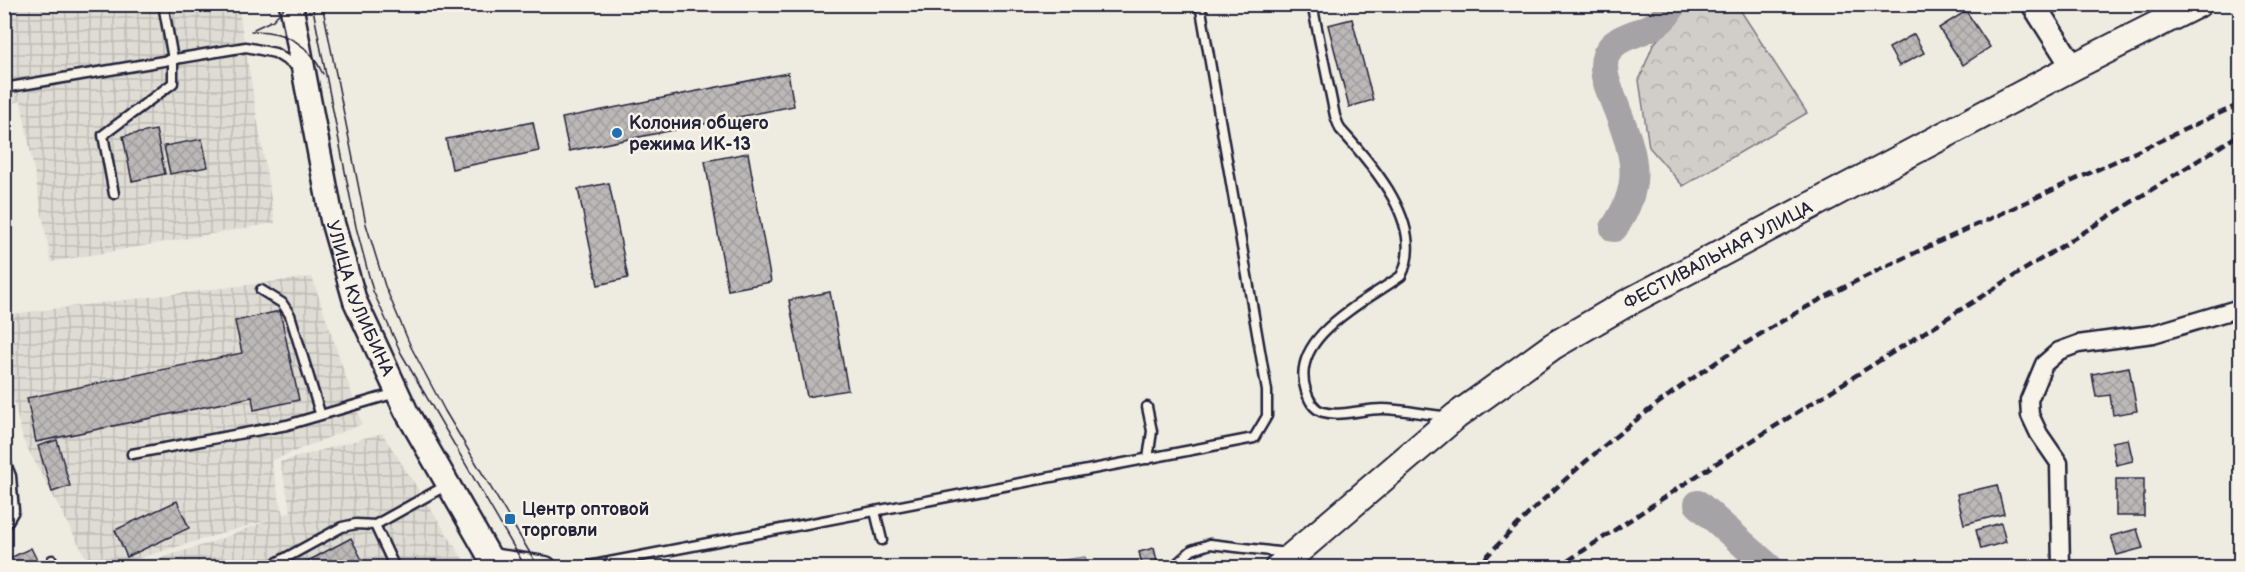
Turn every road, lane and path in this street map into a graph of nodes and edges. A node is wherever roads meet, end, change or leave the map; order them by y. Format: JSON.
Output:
{"nodes":[{"id":1,"x":163,"y":4,"type":"edge"},
{"id":2,"x":291,"y":4,"type":"edge"},
{"id":3,"x":1200,"y":4,"type":"edge"},
{"id":4,"x":1312,"y":4,"type":"edge"},
{"id":5,"x":2033,"y":4,"type":"edge"},
{"id":6,"x":2198,"y":4,"type":"edge"},
{"id":7,"x":173,"y":59,"type":"junction"},
{"id":8,"x":2073,"y":67,"type":"junction"},
{"id":9,"x":304,"y":71,"type":"junction"},
{"id":10,"x":4,"y":88,"type":"edge"},
{"id":11,"x":114,"y":194,"type":"dead end"},
{"id":12,"x":261,"y":290,"type":"dead end"},
{"id":13,"x":2241,"y":308,"type":"edge"},
{"id":14,"x":397,"y":393,"type":"junction"},
{"id":15,"x":1147,"y":407,"type":"dead end"},
{"id":16,"x":320,"y":413,"type":"junction"},
{"id":17,"x":1456,"y":416,"type":"junction"},
{"id":18,"x":132,"y":454,"type":"dead end"},
{"id":19,"x":4,"y":459,"type":"edge"},
{"id":20,"x":1148,"y":459,"type":"junction"},
{"id":21,"x":447,"y":485,"type":"junction"},
{"id":22,"x":875,"y":511,"type":"junction"},
{"id":23,"x":375,"y":525,"type":"junction"},
{"id":24,"x":4,"y":528,"type":"edge"},
{"id":25,"x":882,"y":540,"type":"dead end"},
{"id":26,"x":1286,"y":561,"type":"edge"},
{"id":27,"x":493,"y":563,"type":"edge"},
{"id":28,"x":267,"y":567,"type":"edge"},
{"id":29,"x":395,"y":567,"type":"edge"},
{"id":30,"x":545,"y":567,"type":"edge"},
{"id":31,"x":578,"y":567,"type":"edge"},
{"id":32,"x":1172,"y":567,"type":"edge"},
{"id":33,"x":2061,"y":567,"type":"edge"}],
"edges":[{"from":1,"to":7,"type":"lane"},
{"from":2,"to":9,"type":"street","name":"УЛИЦА КУЛИБИНА"},
{"from":3,"to":20,"type":"lane"},
{"from":4,"to":17,"type":"lane"},
{"from":5,"to":8,"type":"street"},
{"from":6,"to":8,"type":"main road","name":"ФЕСТИВАЛЬНАЯ УЛИЦА"},
{"from":7,"to":9,"type":"lane"},
{"from":7,"to":10,"type":"lane"},
{"from":7,"to":11,"type":"lane"},
{"from":8,"to":17,"type":"main road","name":"ФЕСТИВАЛЬНАЯ УЛИЦА"},
{"from":9,"to":14,"type":"street","name":"УЛИЦА КУЛИБИНА"},
{"from":12,"to":16,"type":"lane"},
{"from":13,"to":33,"type":"street"},
{"from":14,"to":16,"type":"lane"},
{"from":14,"to":21,"type":"street","name":"УЛИЦА КУЛИБИНА"},
{"from":15,"to":20,"type":"lane"},
{"from":16,"to":18,"type":"lane"},
{"from":17,"to":26,"type":"main road","name":"ФЕСТИВАЛЬНАЯ УЛИЦА"},
{"from":19,"to":24,"type":"lane"},
{"from":20,"to":22,"type":"lane"},
{"from":21,"to":23,"type":"lane"},
{"from":21,"to":27,"type":"street","name":"УЛИЦА КУЛИБИНА"},
{"from":22,"to":25,"type":"lane"},
{"from":22,"to":31,"type":"lane"},
{"from":23,"to":28,"type":"lane"},
{"from":23,"to":29,"type":"lane"},
{"from":26,"to":32,"type":"lane"},
{"from":27,"to":30,"type":"street"}]}
